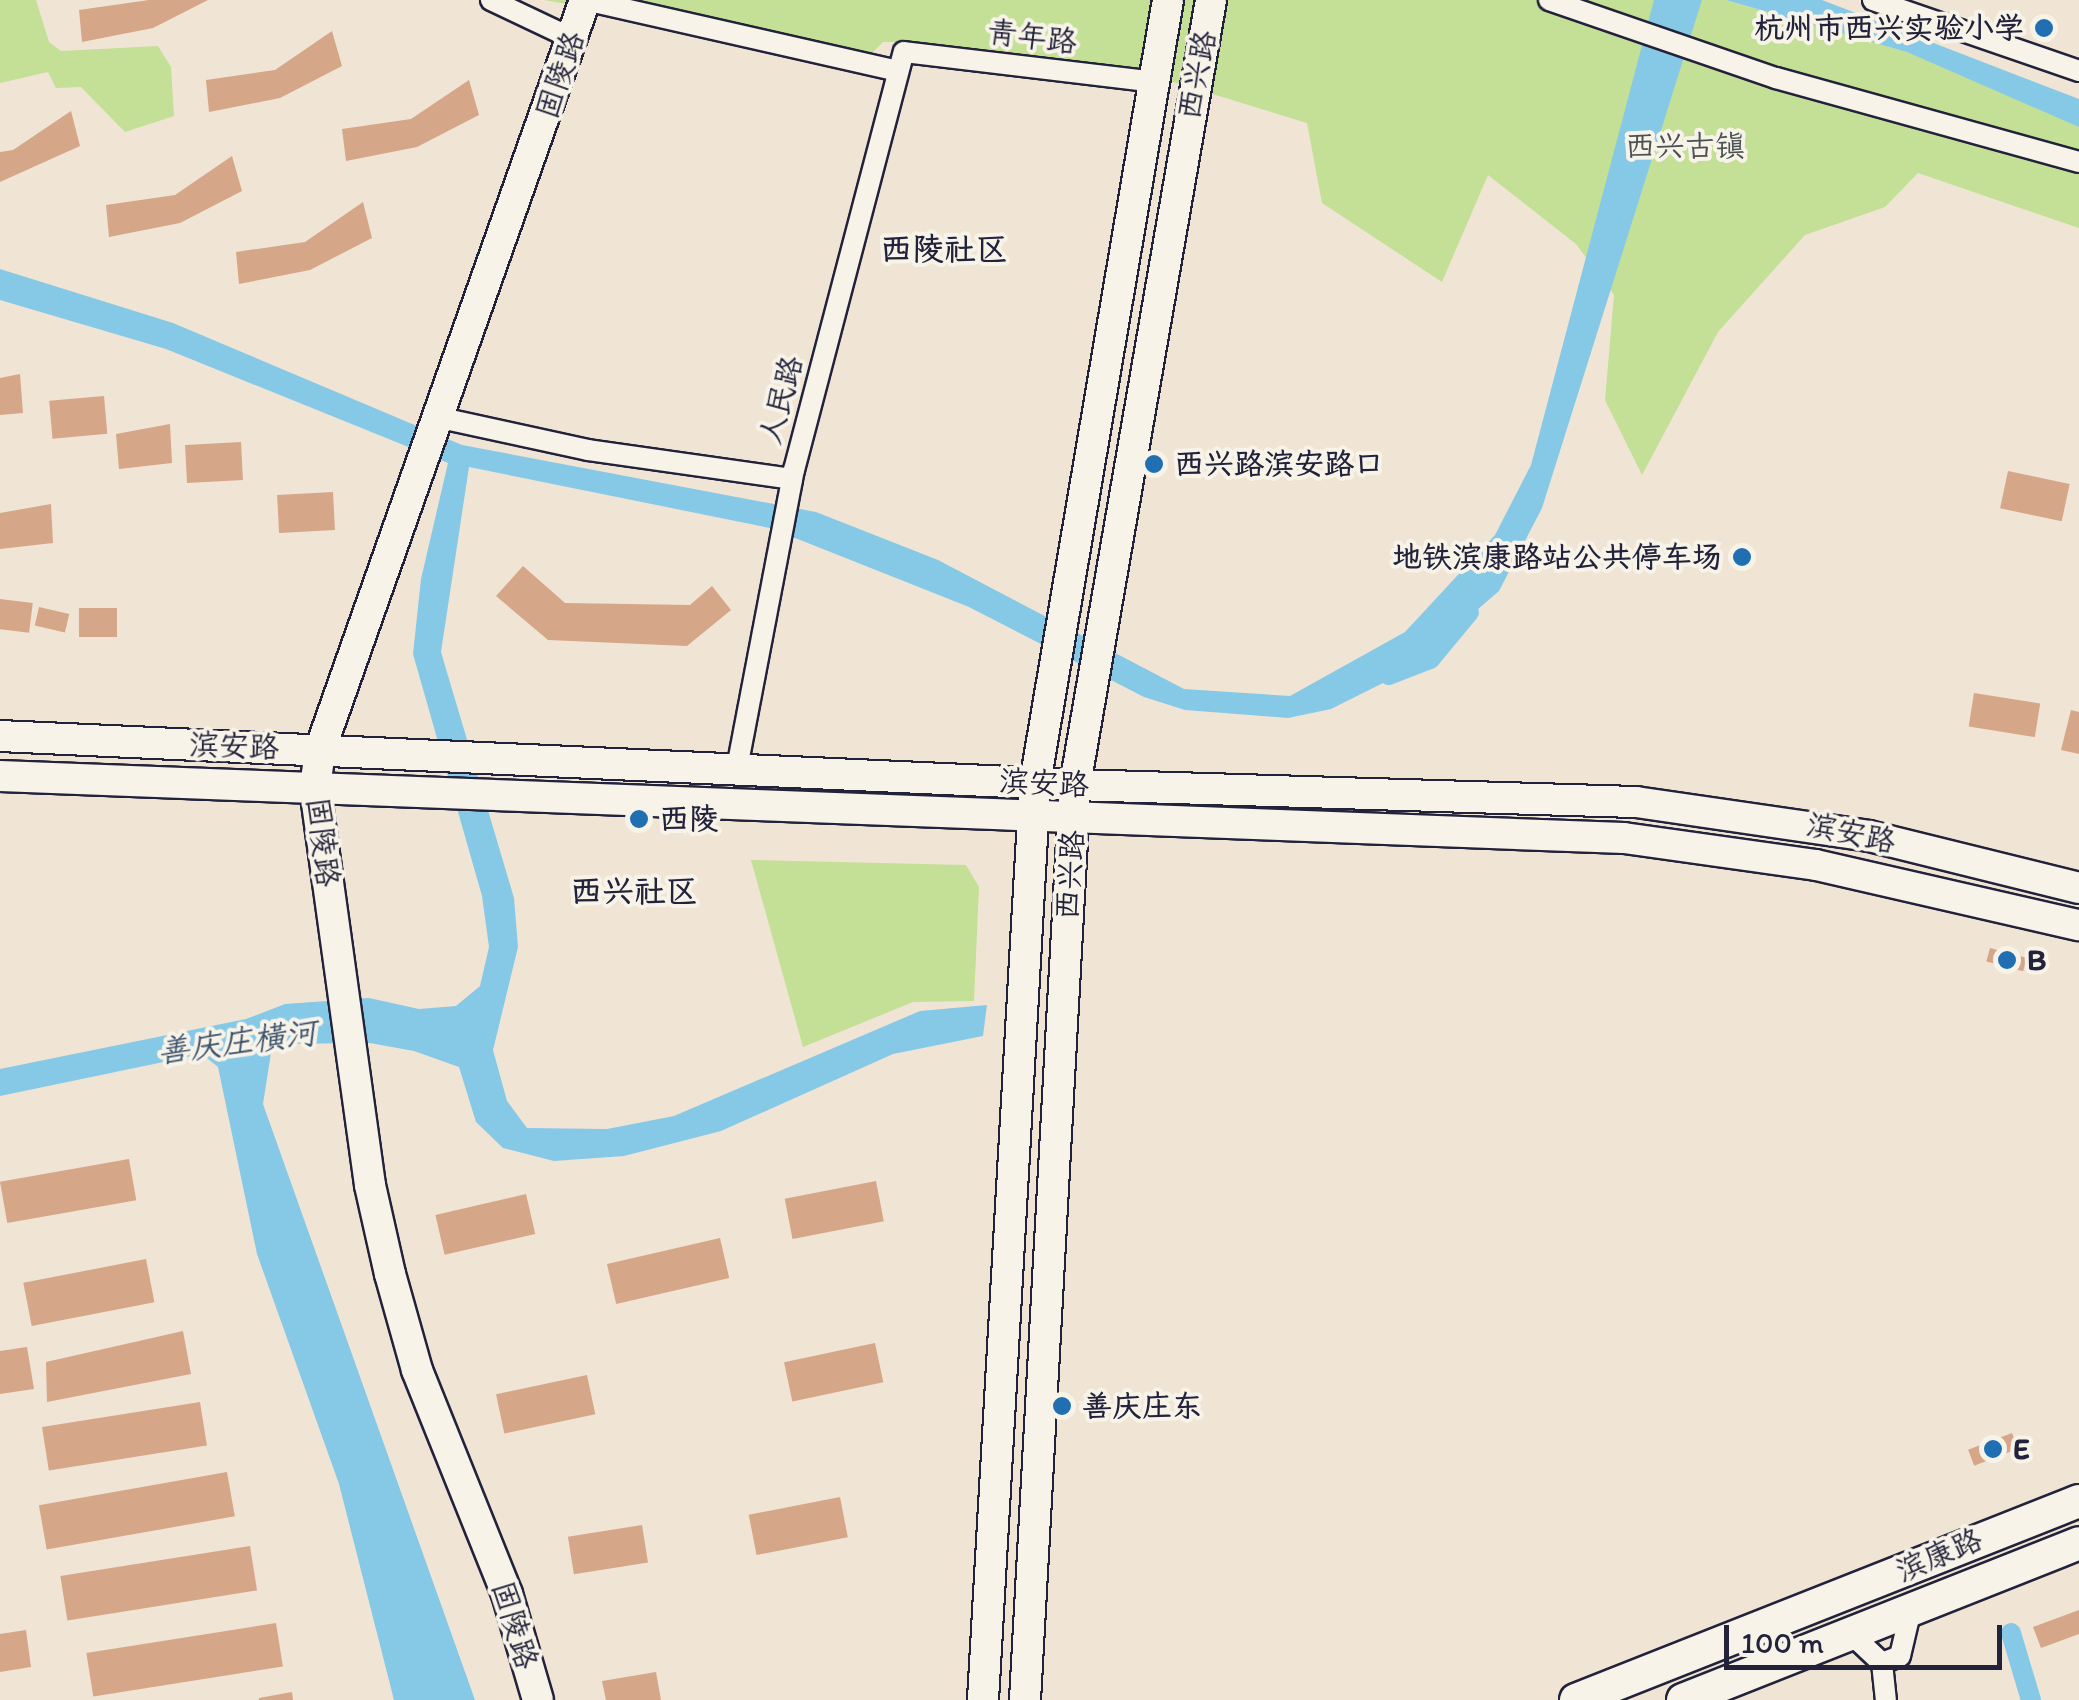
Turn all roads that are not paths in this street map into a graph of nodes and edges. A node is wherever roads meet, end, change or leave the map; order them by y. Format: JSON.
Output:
{"nodes":[{"id":1,"x":491,"y":0,"type":"edge"},
{"id":2,"x":585,"y":0,"type":"edge"},
{"id":3,"x":1168,"y":0,"type":"edge"},
{"id":4,"x":1211,"y":0,"type":"edge"},
{"id":5,"x":1549,"y":0,"type":"edge"},
{"id":6,"x":1873,"y":0,"type":"edge"},
{"id":7,"x":573,"y":39,"type":"junction"},
{"id":8,"x":901,"y":62,"type":"junction"},
{"id":9,"x":2079,"y":71,"type":"edge"},
{"id":10,"x":1154,"y":82,"type":"junction"},
{"id":11,"x":2079,"y":162,"type":"edge"},
{"id":12,"x":442,"y":418,"type":"junction"},
{"id":13,"x":792,"y":479,"type":"junction"},
{"id":14,"x":0,"y":736,"type":"edge"},
{"id":15,"x":320,"y":750,"type":"junction"},
{"id":16,"x":737,"y":768,"type":"junction"},
{"id":17,"x":0,"y":776,"type":"edge"},
{"id":18,"x":1035,"y":783,"type":"junction"},
{"id":19,"x":1075,"y":785,"type":"junction"},
{"id":20,"x":315,"y":787,"type":"junction"},
{"id":21,"x":1033,"y":818,"type":"junction"},
{"id":22,"x":1074,"y":819,"type":"junction"},
{"id":23,"x":2079,"y":888,"type":"edge"},
{"id":24,"x":2079,"y":925,"type":"edge"},
{"id":25,"x":2079,"y":1501,"type":"edge"},
{"id":26,"x":2079,"y":1543,"type":"edge"},
{"id":27,"x":1911,"y":1610,"type":"junction"},
{"id":28,"x":1850,"y":1634,"type":"junction"},
{"id":29,"x":1882,"y":1663,"type":"junction"},
{"id":30,"x":538,"y":1700,"type":"edge"},
{"id":31,"x":984,"y":1700,"type":"edge"},
{"id":32,"x":1026,"y":1700,"type":"edge"},
{"id":33,"x":1576,"y":1700,"type":"edge"},
{"id":34,"x":1683,"y":1700,"type":"edge"},
{"id":35,"x":1886,"y":1700,"type":"edge"}],
"edges":[{"from":1,"to":7,"type":"street"},
{"from":2,"to":7,"type":"main road","name":"固陵路"},
{"from":2,"to":8,"type":"street","name":"青年路"},
{"from":3,"to":10,"type":"main road","name":"西兴路"},
{"from":4,"to":19,"type":"main road","name":"西兴路"},
{"from":5,"to":11,"type":"street"},
{"from":6,"to":9,"type":"street"},
{"from":7,"to":12,"type":"main road","name":"固陵路"},
{"from":8,"to":10,"type":"street","name":"青年路"},
{"from":8,"to":13,"type":"street","name":"人民路"},
{"from":10,"to":18,"type":"main road","name":"西兴路"},
{"from":12,"to":13,"type":"street"},
{"from":12,"to":15,"type":"main road","name":"固陵路"},
{"from":13,"to":16,"type":"street","name":"人民路"},
{"from":14,"to":15,"type":"main road","name":"滨安路"},
{"from":15,"to":16,"type":"main road","name":"滨安路"},
{"from":15,"to":20,"type":"main road","name":"固陵路"},
{"from":16,"to":18,"type":"main road","name":"滨安路"},
{"from":17,"to":20,"type":"main road","name":"滨安路"},
{"from":18,"to":19,"type":"main road","name":"滨安路"},
{"from":18,"to":21,"type":"main road","name":"西兴路"},
{"from":19,"to":22,"type":"main road","name":"西兴路"},
{"from":19,"to":23,"type":"main road","name":"滨安路"},
{"from":20,"to":21,"type":"main road","name":"滨安路"},
{"from":20,"to":30,"type":"main road","name":"固陵路"},
{"from":21,"to":22,"type":"main road","name":"滨安路"},
{"from":21,"to":31,"type":"main road","name":"西兴路"},
{"from":22,"to":24,"type":"main road","name":"滨安路"},
{"from":22,"to":32,"type":"main road","name":"西兴路"},
{"from":25,"to":33,"type":"main road","name":"滨康路"},
{"from":26,"to":27,"type":"main road","name":"滨康路"},
{"from":27,"to":28,"type":"main road","name":"滨康路"},
{"from":27,"to":29,"type":"street"},
{"from":28,"to":29,"type":"street"},
{"from":28,"to":34,"type":"main road","name":"滨康路"},
{"from":29,"to":35,"type":"street"}]}
